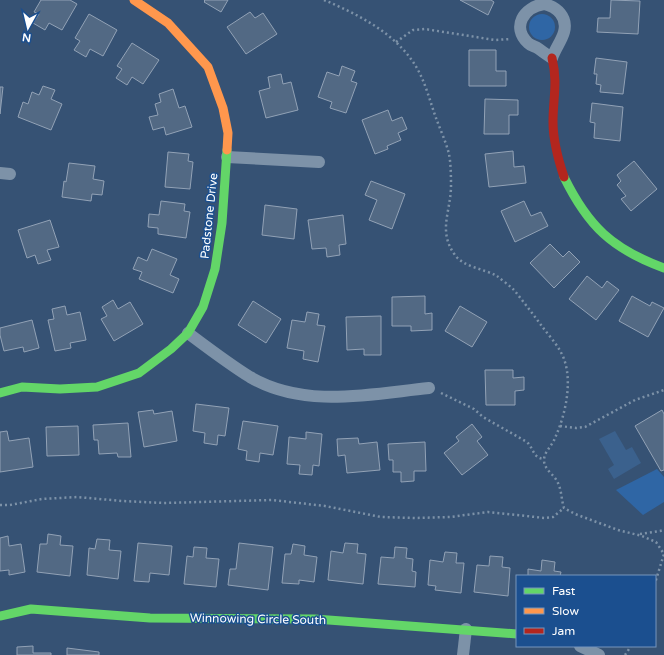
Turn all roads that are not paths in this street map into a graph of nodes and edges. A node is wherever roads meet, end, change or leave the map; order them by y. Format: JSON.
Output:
{"nodes":[{"id":1,"x":134,"y":0,"type":"edge"},
{"id":2,"x":552,"y":58,"type":"junction"},
{"id":3,"x":227,"y":157,"type":"junction"},
{"id":4,"x":319,"y":162,"type":"dead end"},
{"id":5,"x":664,"y":268,"type":"edge"},
{"id":6,"x":188,"y":333,"type":"junction"},
{"id":7,"x":429,"y":388,"type":"road end"},
{"id":8,"x":0,"y":393,"type":"edge"},
{"id":9,"x":0,"y":616,"type":"edge"},
{"id":10,"x":466,"y":629,"type":"junction"},
{"id":11,"x":516,"y":634,"type":"edge"},
{"id":12,"x":582,"y":647,"type":"edge"},
{"id":13,"x":463,"y":655,"type":"edge"},
{"id":14,"x":599,"y":655,"type":"edge"}],
"edges":[{"from":1,"to":3,"type":"street","name":"Padstone Drive"},
{"from":2,"to":2,"type":"street"},
{"from":2,"to":5,"type":"street"},
{"from":3,"to":4,"type":"street"},
{"from":3,"to":6,"type":"street","name":"Padstone Drive"},
{"from":6,"to":7,"type":"street"},
{"from":6,"to":8,"type":"street","name":"Padstone Drive"},
{"from":9,"to":10,"type":"street","name":"Winnowing Circle South"},
{"from":10,"to":11,"type":"street","name":"Winnowing Circle South"},
{"from":10,"to":13,"type":"street"},
{"from":12,"to":14,"type":"street"}]}
